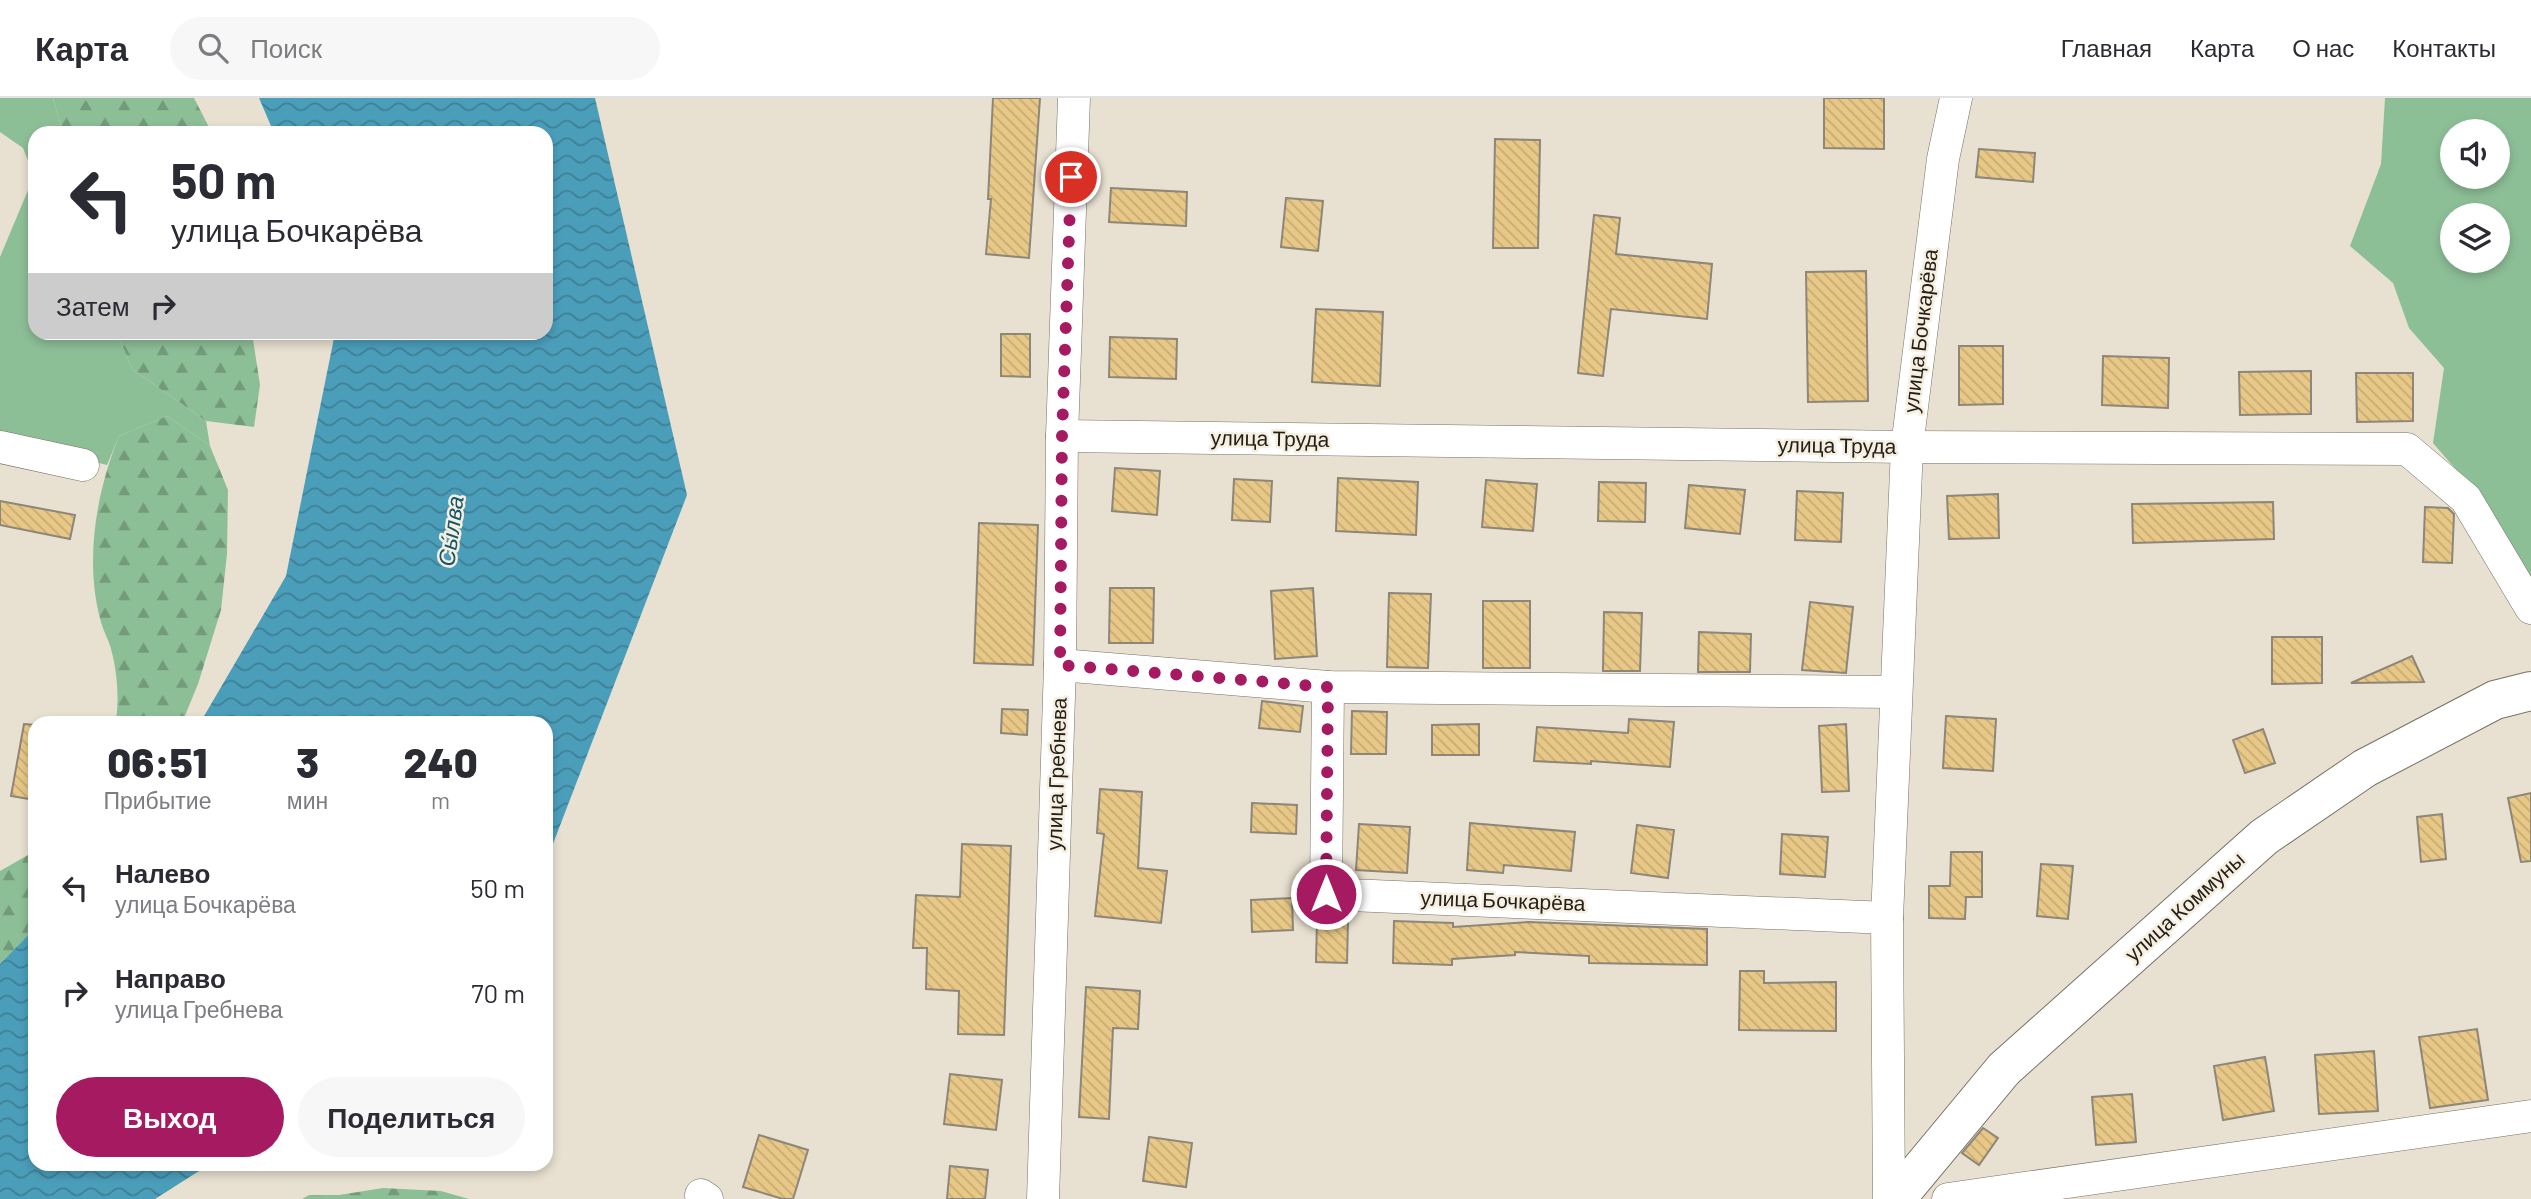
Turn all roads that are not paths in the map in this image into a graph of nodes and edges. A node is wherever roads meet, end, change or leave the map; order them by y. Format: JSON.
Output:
{"nodes":[{"id":1,"x":1073,"y":98,"type":"edge"},
{"id":2,"x":1956,"y":98,"type":"edge"},
{"id":3,"x":1062,"y":436,"type":"junction"},
{"id":4,"x":0,"y":447,"type":"edge"},
{"id":5,"x":1907,"y":447,"type":"junction"},
{"id":6,"x":82,"y":465,"type":"dead end"},
{"id":7,"x":2531,"y":608,"type":"edge"},
{"id":8,"x":1060,"y":665,"type":"junction"},
{"id":9,"x":1328,"y":687,"type":"junction"},
{"id":10,"x":2531,"y":691,"type":"edge"},
{"id":11,"x":1896,"y":692,"type":"junction"},
{"id":12,"x":1887,"y":918,"type":"junction"},
{"id":13,"x":2531,"y":1116,"type":"edge"},
{"id":14,"x":1043,"y":1199,"type":"edge"},
{"id":15,"x":1889,"y":1199,"type":"edge"},
{"id":16,"x":1896,"y":1199,"type":"edge"},
{"id":17,"x":1948,"y":1199,"type":"edge"}],
"edges":[{"from":1,"to":3,"type":"street","name":"улица Гребнева"},
{"from":2,"to":5,"type":"street","name":"улица Бочкарёва"},
{"from":3,"to":5,"type":"street","name":"улица Труда"},
{"from":3,"to":8,"type":"street","name":"улица Гребнева"},
{"from":4,"to":6,"type":"street"},
{"from":5,"to":7,"type":"street","name":"улица Труда"},
{"from":5,"to":11,"type":"street","name":"улица Бочкарёва"},
{"from":8,"to":9,"type":"street"},
{"from":8,"to":14,"type":"street","name":"улица Гребнева"},
{"from":9,"to":11,"type":"street"},
{"from":9,"to":12,"type":"street","name":"улица Бочкарёва"},
{"from":10,"to":16,"type":"main road","name":"улица Коммуны"},
{"from":11,"to":12,"type":"street","name":"улица Бочкарёва"},
{"from":12,"to":15,"type":"street","name":"улица Бочкарёва"},
{"from":13,"to":17,"type":"street"}]}
